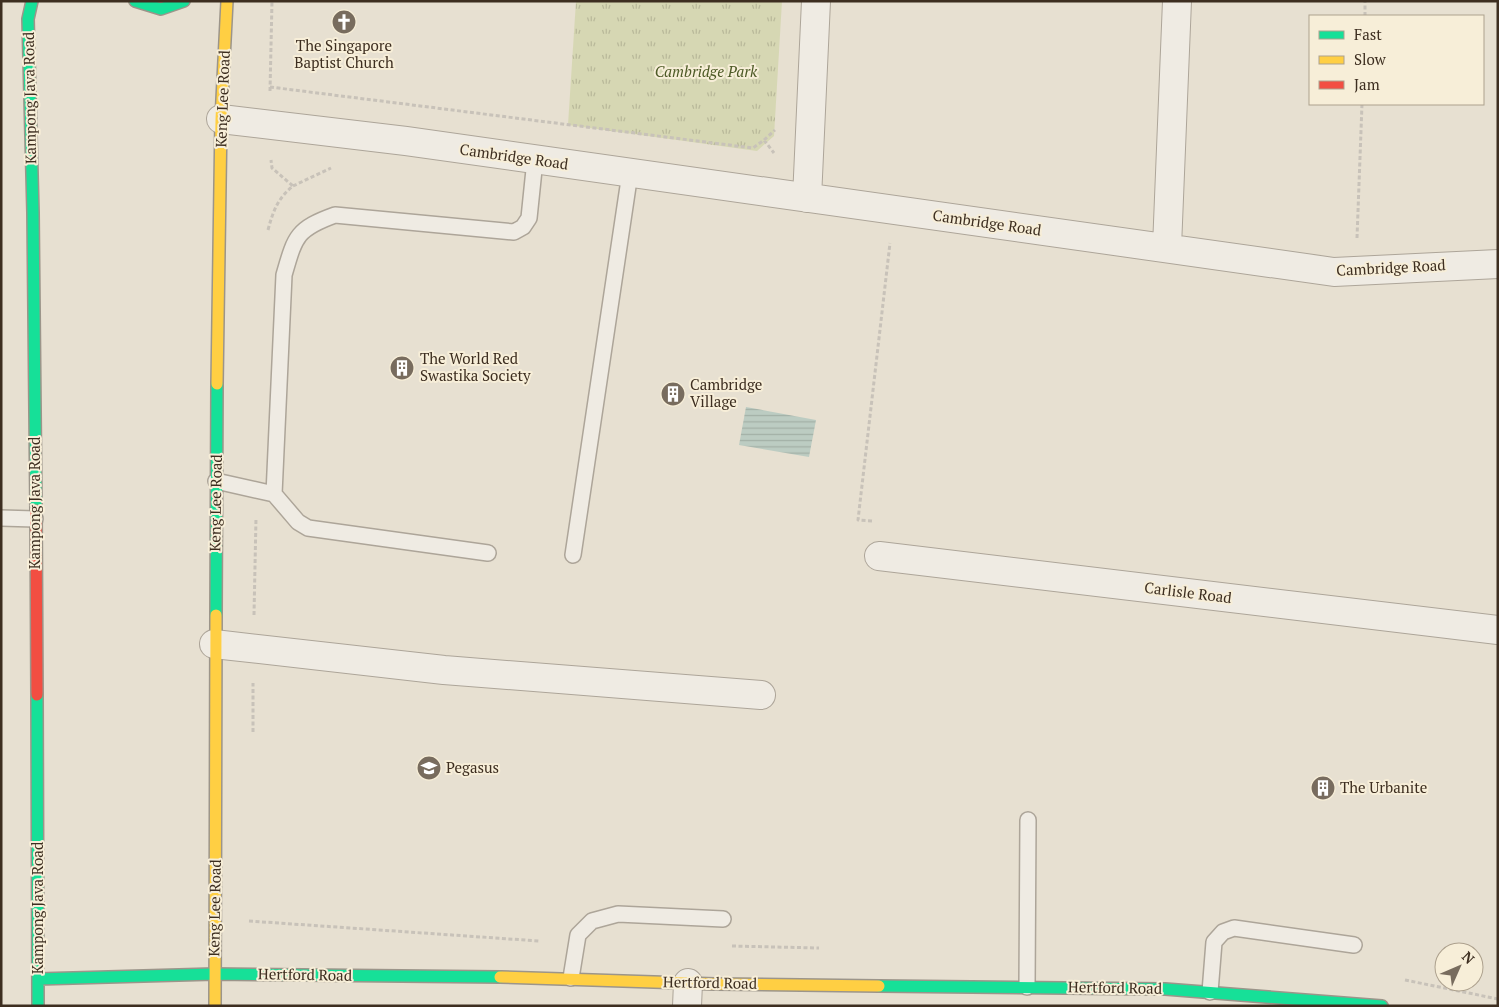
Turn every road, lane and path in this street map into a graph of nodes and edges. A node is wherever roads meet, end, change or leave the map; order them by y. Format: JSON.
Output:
{"nodes":[{"id":1,"x":32,"y":1,"type":"edge"},
{"id":2,"x":135,"y":1,"type":"edge"},
{"id":3,"x":184,"y":1,"type":"edge"},
{"id":4,"x":228,"y":1,"type":"edge"},
{"id":5,"x":272,"y":1,"type":"edge"},
{"id":6,"x":816,"y":1,"type":"edge"},
{"id":7,"x":1177,"y":1,"type":"edge"},
{"id":8,"x":1365,"y":1,"type":"edge"},
{"id":9,"x":1365,"y":15,"type":"edge"},
{"id":10,"x":270,"y":87,"type":"junction"},
{"id":11,"x":1362,"y":105,"type":"edge"},
{"id":12,"x":221,"y":119,"type":"junction"},
{"id":13,"x":269,"y":125,"type":"junction"},
{"id":14,"x":535,"y":160,"type":"junction"},
{"id":15,"x":808,"y":161,"type":"junction"},
{"id":16,"x":333,"y":167,"type":"dead end"},
{"id":17,"x":630,"y":173,"type":"junction"},
{"id":18,"x":293,"y":186,"type":"dead end"},
{"id":19,"x":807,"y":198,"type":"junction"},
{"id":20,"x":893,"y":210,"type":"junction"},
{"id":21,"x":1357,"y":244,"type":"dead end"},
{"id":22,"x":1167,"y":247,"type":"junction"},
{"id":23,"x":1498,"y":264,"type":"edge"},
{"id":24,"x":216,"y":481,"type":"junction"},
{"id":25,"x":274,"y":494,"type":"junction"},
{"id":26,"x":1,"y":518,"type":"edge"},
{"id":27,"x":35,"y":519,"type":"junction"},
{"id":28,"x":878,"y":522,"type":"dead end"},
{"id":29,"x":488,"y":553,"type":"dead end"},
{"id":30,"x":573,"y":555,"type":"dead end"},
{"id":31,"x":879,"y":556,"type":"dead end"},
{"id":32,"x":1498,"y":630,"type":"edge"},
{"id":33,"x":214,"y":644,"type":"junction"},
{"id":34,"x":761,"y":695,"type":"dead end"},
{"id":35,"x":1028,"y":820,"type":"dead end"},
{"id":36,"x":724,"y":919,"type":"dead end"},
{"id":37,"x":1354,"y":945,"type":"dead end"},
{"id":38,"x":214,"y":974,"type":"junction"},
{"id":39,"x":571,"y":978,"type":"junction"},
{"id":40,"x":38,"y":979,"type":"junction"},
{"id":41,"x":1026,"y":987,"type":"junction"},
{"id":42,"x":1210,"y":992,"type":"junction"},
{"id":43,"x":687,"y":995,"type":"edge"},
{"id":44,"x":38,"y":1006,"type":"edge"},
{"id":45,"x":215,"y":1006,"type":"edge"},
{"id":46,"x":1382,"y":1006,"type":"edge"}],
"edges":[{"from":1,"to":27,"type":"main road","name":"Kampong Java Road"},
{"from":2,"to":3,"type":"main road"},
{"from":4,"to":12,"type":"main road","name":"Keng Lee Road"},
{"from":5,"to":10,"type":"path"},
{"from":6,"to":15,"type":"street"},
{"from":7,"to":22,"type":"street"},
{"from":8,"to":9,"type":"path"},
{"from":10,"to":13,"type":"path"},
{"from":10,"to":15,"type":"path"},
{"from":11,"to":21,"type":"path"},
{"from":12,"to":13,"type":"street","name":"Cambridge Road"},
{"from":12,"to":24,"type":"main road","name":"Keng Lee Road"},
{"from":13,"to":14,"type":"street","name":"Cambridge Road"},
{"from":14,"to":17,"type":"street","name":"Cambridge Road"},
{"from":14,"to":25,"type":"lane"},
{"from":15,"to":19,"type":"street"},
{"from":16,"to":18,"type":"path"},
{"from":17,"to":19,"type":"street","name":"Cambridge Road"},
{"from":17,"to":30,"type":"lane"},
{"from":19,"to":20,"type":"street","name":"Cambridge Road"},
{"from":20,"to":22,"type":"street","name":"Cambridge Road"},
{"from":20,"to":28,"type":"path"},
{"from":22,"to":23,"type":"street","name":"Cambridge Road"},
{"from":24,"to":25,"type":"lane"},
{"from":24,"to":33,"type":"main road","name":"Keng Lee Road"},
{"from":25,"to":29,"type":"lane"},
{"from":26,"to":27,"type":"lane"},
{"from":27,"to":40,"type":"main road","name":"Kampong Java Road"},
{"from":31,"to":32,"type":"street","name":"Carlisle Road"},
{"from":33,"to":34,"type":"street"},
{"from":33,"to":38,"type":"main road","name":"Keng Lee Road"},
{"from":35,"to":41,"type":"lane"},
{"from":36,"to":39,"type":"lane"},
{"from":37,"to":42,"type":"lane"},
{"from":38,"to":39,"type":"main road","name":"Hertford Road"},
{"from":38,"to":40,"type":"main road","name":"Hertford Road"},
{"from":38,"to":45,"type":"main road","name":"Keng Lee Road"},
{"from":39,"to":43,"type":"main road","name":"Hertford Road"},
{"from":40,"to":44,"type":"main road","name":"Kampong Java Road"},
{"from":41,"to":42,"type":"main road","name":"Hertford Road"},
{"from":41,"to":43,"type":"main road","name":"Hertford Road"},
{"from":42,"to":46,"type":"main road","name":"Hertford Road"}]}
